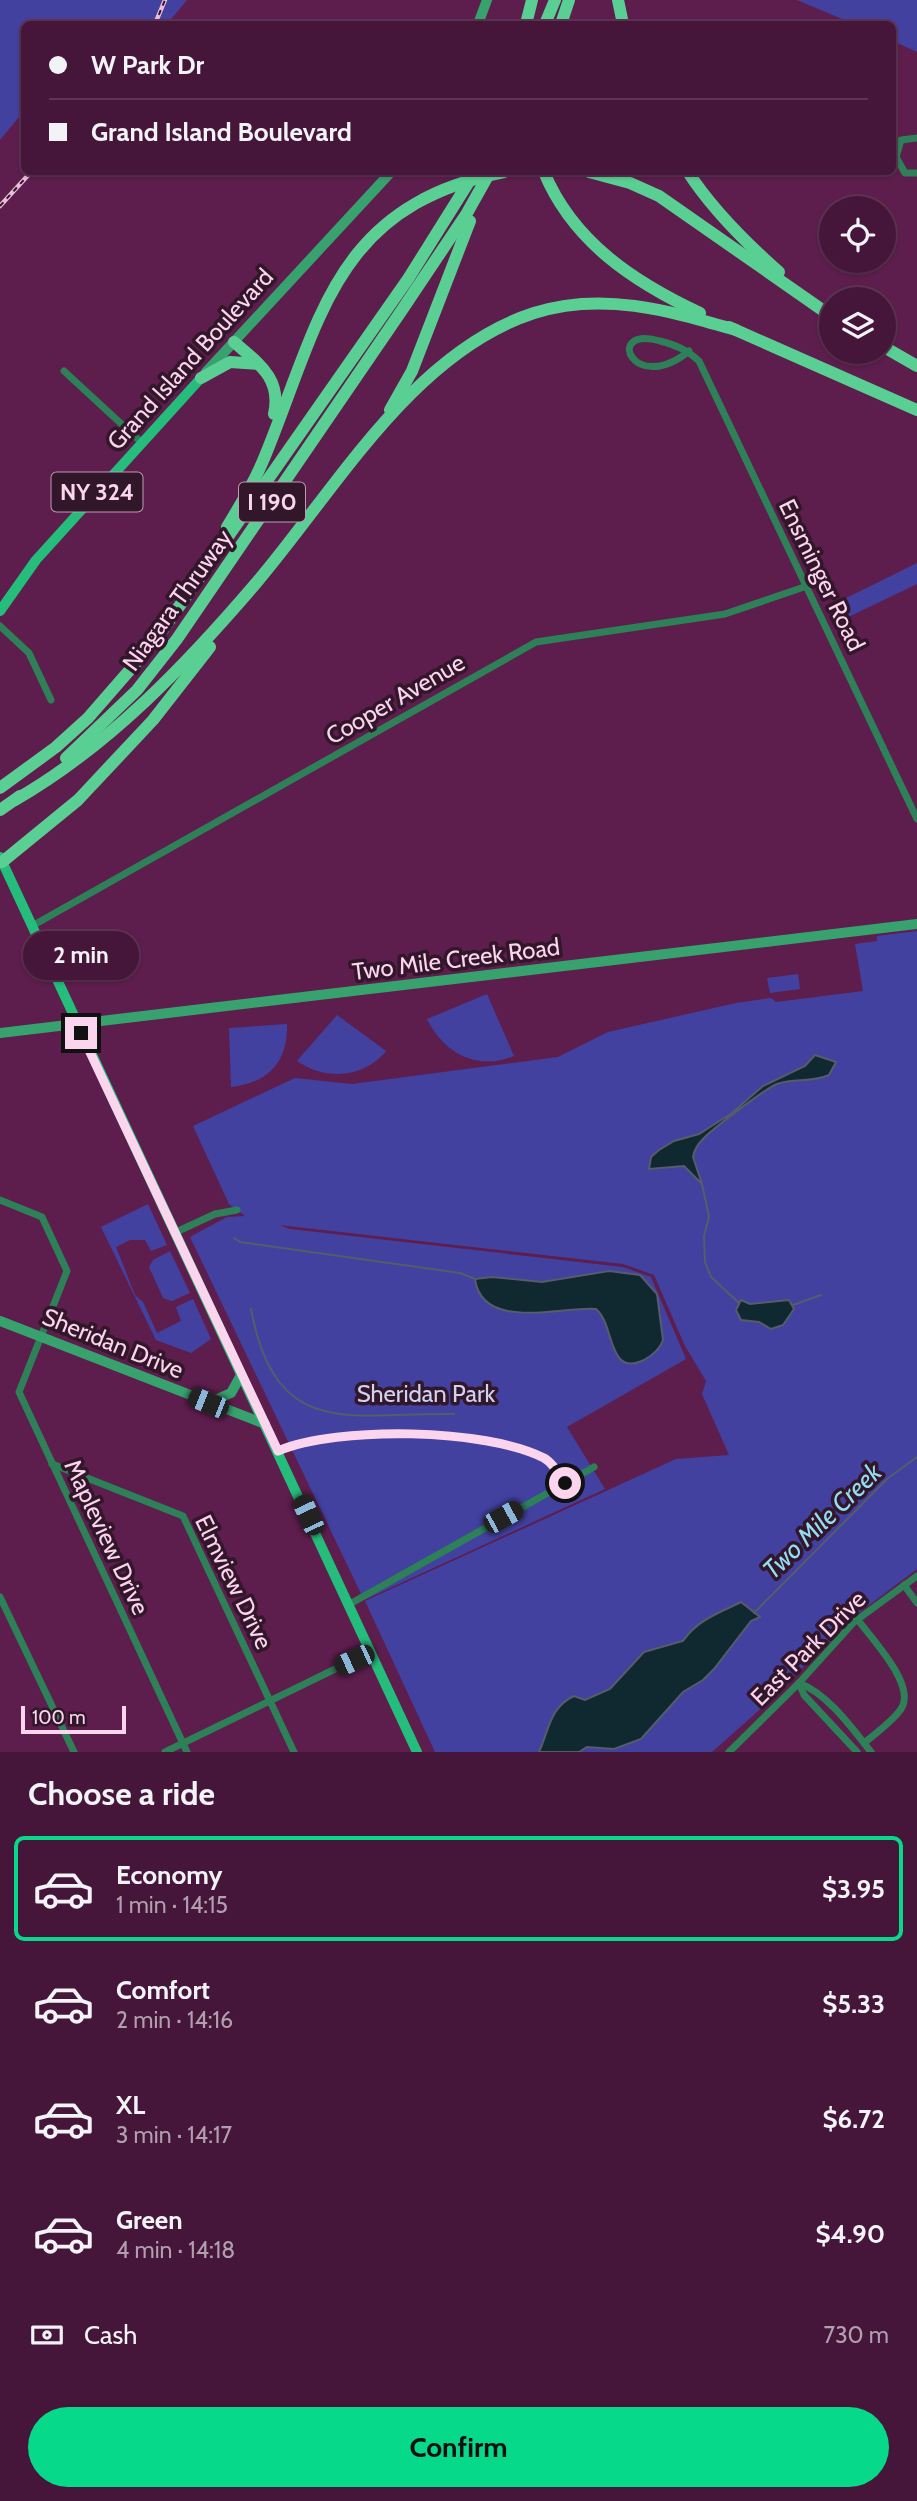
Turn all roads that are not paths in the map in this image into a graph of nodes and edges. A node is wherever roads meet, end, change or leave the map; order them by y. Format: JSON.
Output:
{"nodes":[{"id":1,"x":487,"y":0,"type":"edge"},
{"id":2,"x":532,"y":0,"type":"edge"},
{"id":3,"x":555,"y":0,"type":"edge"},
{"id":4,"x":569,"y":0,"type":"edge"},
{"id":5,"x":618,"y":0,"type":"edge"},
{"id":6,"x":479,"y":21,"type":"edge"},
{"id":7,"x":527,"y":21,"type":"edge"},
{"id":8,"x":546,"y":21,"type":"edge"},
{"id":9,"x":562,"y":21,"type":"edge"},
{"id":10,"x":622,"y":21,"type":"edge"},
{"id":11,"x":917,"y":138,"type":"edge"},
{"id":12,"x":896,"y":154,"type":"edge"},
{"id":13,"x":896,"y":159,"type":"edge"},
{"id":14,"x":917,"y":173,"type":"edge"},
{"id":15,"x":388,"y":175,"type":"edge"},
{"id":16,"x":473,"y":175,"type":"edge"},
{"id":17,"x":488,"y":175,"type":"edge"},
{"id":18,"x":493,"y":175,"type":"edge"},
{"id":19,"x":494,"y":175,"type":"edge"},
{"id":20,"x":546,"y":175,"type":"edge"},
{"id":21,"x":600,"y":175,"type":"edge"},
{"id":22,"x":690,"y":175,"type":"edge"},
{"id":23,"x":795,"y":292,"type":"junction"},
{"id":24,"x":819,"y":308,"type":"edge"},
{"id":25,"x":736,"y":330,"type":"junction"},
{"id":26,"x":234,"y":342,"type":"junction"},
{"id":27,"x":689,"y":351,"type":"junction"},
{"id":28,"x":896,"y":354,"type":"edge"},
{"id":29,"x":259,"y":364,"type":"junction"},
{"id":30,"x":917,"y":366,"type":"edge"},
{"id":31,"x":64,"y":371,"type":"dead end"},
{"id":32,"x":201,"y":378,"type":"junction"},
{"id":33,"x":917,"y":410,"type":"edge"},
{"id":34,"x":142,"y":443,"type":"junction"},
{"id":35,"x":367,"y":445,"type":"junction"},
{"id":36,"x":268,"y":449,"type":"junction"},
{"id":37,"x":256,"y":583,"type":"junction"},
{"id":38,"x":807,"y":586,"type":"junction"},
{"id":39,"x":187,"y":595,"type":"junction"},
{"id":40,"x":0,"y":611,"type":"edge"},
{"id":41,"x":0,"y":626,"type":"edge"},
{"id":42,"x":51,"y":701,"type":"dead end"},
{"id":43,"x":5,"y":785,"type":"edge"},
{"id":44,"x":15,"y":800,"type":"junction"},
{"id":45,"x":0,"y":810,"type":"edge"},
{"id":46,"x":917,"y":819,"type":"edge"},
{"id":47,"x":1,"y":859,"type":"edge"},
{"id":48,"x":917,"y":924,"type":"edge"},
{"id":49,"x":32,"y":926,"type":"junction"},
{"id":50,"x":77,"y":1024,"type":"junction"},
{"id":51,"x":0,"y":1032,"type":"edge"},
{"id":52,"x":0,"y":1200,"type":"edge"},
{"id":53,"x":237,"y":1210,"type":"dead end"},
{"id":54,"x":174,"y":1233,"type":"junction"},
{"id":55,"x":0,"y":1321,"type":"edge"},
{"id":56,"x":41,"y":1336,"type":"junction"},
{"id":57,"x":241,"y":1375,"type":"junction"},
{"id":58,"x":208,"y":1403,"type":"junction"},
{"id":59,"x":265,"y":1424,"type":"junction"},
{"id":60,"x":278,"y":1451,"type":"junction"},
{"id":61,"x":52,"y":1464,"type":"junction"},
{"id":62,"x":594,"y":1467,"type":"dead end"},
{"id":63,"x":565,"y":1483,"type":"junction"},
{"id":64,"x":917,"y":1576,"type":"edge"},
{"id":65,"x":904,"y":1585,"type":"junction"},
{"id":66,"x":0,"y":1597,"type":"edge"},
{"id":67,"x":917,"y":1603,"type":"edge"},
{"id":68,"x":348,"y":1605,"type":"junction"},
{"id":69,"x":858,"y":1619,"type":"junction"},
{"id":70,"x":370,"y":1653,"type":"junction"},
{"id":71,"x":799,"y":1683,"type":"junction"},
{"id":72,"x":270,"y":1701,"type":"junction"},
{"id":73,"x":183,"y":1743,"type":"junction"},
{"id":74,"x":864,"y":1743,"type":"junction"},
{"id":75,"x":732,"y":1751,"type":"edge"},
{"id":76,"x":74,"y":1752,"type":"edge"},
{"id":77,"x":164,"y":1752,"type":"edge"},
{"id":78,"x":187,"y":1752,"type":"edge"},
{"id":79,"x":294,"y":1752,"type":"edge"},
{"id":80,"x":417,"y":1752,"type":"edge"},
{"id":81,"x":857,"y":1752,"type":"edge"},
{"id":82,"x":871,"y":1752,"type":"edge"}],
"edges":[{"from":1,"to":6,"type":"street"},
{"from":2,"to":7,"type":"highway"},
{"from":3,"to":8,"type":"highway"},
{"from":4,"to":9,"type":"highway"},
{"from":5,"to":10,"type":"highway"},
{"from":11,"to":12,"type":"street"},
{"from":13,"to":14,"type":"street"},
{"from":15,"to":26,"type":"street","name":"Grand Island Boulevard","number":"NY 324"},
{"from":16,"to":39,"type":"highway","name":"Niagara Thruway","number":"I 190"},
{"from":17,"to":44,"type":"highway","name":"Niagara Thruway","number":"I 190"},
{"from":18,"to":36,"type":"highway"},
{"from":19,"to":35,"type":"highway"},
{"from":20,"to":25,"type":"highway"},
{"from":21,"to":23,"type":"highway"},
{"from":22,"to":23,"type":"highway"},
{"from":23,"to":24,"type":"highway"},
{"from":25,"to":33,"type":"highway"},
{"from":25,"to":35,"type":"highway"},
{"from":26,"to":29,"type":"highway"},
{"from":26,"to":32,"type":"street","name":"Grand Island Boulevard","number":"NY 324"},
{"from":27,"to":27,"type":"street"},
{"from":27,"to":38,"type":"street","name":"Ensminger Road"},
{"from":28,"to":30,"type":"highway"},
{"from":29,"to":32,"type":"highway"},
{"from":29,"to":36,"type":"highway"},
{"from":31,"to":34,"type":"street"},
{"from":32,"to":34,"type":"main road","name":"Grand Island Boulevard","number":"NY 324"},
{"from":34,"to":40,"type":"main road","name":"Grand Island Boulevard","number":"NY 324"},
{"from":35,"to":37,"type":"highway"},
{"from":36,"to":39,"type":"highway"},
{"from":37,"to":44,"type":"highway"},
{"from":37,"to":47,"type":"highway"},
{"from":38,"to":46,"type":"street","name":"Ensminger Road"},
{"from":38,"to":49,"type":"street","name":"Cooper Avenue"},
{"from":39,"to":43,"type":"highway","name":"Niagara Thruway","number":"I 190"},
{"from":41,"to":42,"type":"street"},
{"from":44,"to":45,"type":"highway","name":"Niagara Thruway","number":"I 190"},
{"from":47,"to":49,"type":"main road"},
{"from":48,"to":50,"type":"street","name":"Two Mile Creek Road"},
{"from":49,"to":50,"type":"main road"},
{"from":50,"to":51,"type":"street","name":"Two Mile Creek Road"},
{"from":50,"to":54,"type":"main road"},
{"from":52,"to":56,"type":"street","name":"Mapleview Drive"},
{"from":53,"to":54,"type":"street"},
{"from":54,"to":57,"type":"main road"},
{"from":55,"to":56,"type":"street","name":"Sheridan Drive"},
{"from":56,"to":58,"type":"street","name":"Sheridan Drive"},
{"from":56,"to":61,"type":"street","name":"Mapleview Drive"},
{"from":57,"to":58,"type":"street"},
{"from":57,"to":59,"type":"main road"},
{"from":58,"to":59,"type":"street","name":"Sheridan Drive"},
{"from":59,"to":60,"type":"main road"},
{"from":60,"to":63,"type":"street"},
{"from":60,"to":68,"type":"main road"},
{"from":61,"to":72,"type":"street","name":"Elmview Drive"},
{"from":61,"to":73,"type":"street","name":"Mapleview Drive"},
{"from":62,"to":63,"type":"street"},
{"from":63,"to":68,"type":"street"},
{"from":64,"to":65,"type":"street","name":"East Park Drive"},
{"from":65,"to":67,"type":"street"},
{"from":65,"to":69,"type":"street","name":"East Park Drive"},
{"from":66,"to":76,"type":"street"},
{"from":68,"to":70,"type":"main road"},
{"from":69,"to":71,"type":"street","name":"East Park Drive"},
{"from":69,"to":74,"type":"street"},
{"from":70,"to":72,"type":"street"},
{"from":70,"to":80,"type":"main road"},
{"from":71,"to":74,"type":"street"},
{"from":71,"to":75,"type":"street","name":"East Park Drive"},
{"from":71,"to":81,"type":"street"},
{"from":72,"to":73,"type":"street"},
{"from":72,"to":79,"type":"street","name":"Elmview Drive"},
{"from":73,"to":77,"type":"street"},
{"from":73,"to":78,"type":"street","name":"Mapleview Drive"},
{"from":74,"to":82,"type":"street"}]}
